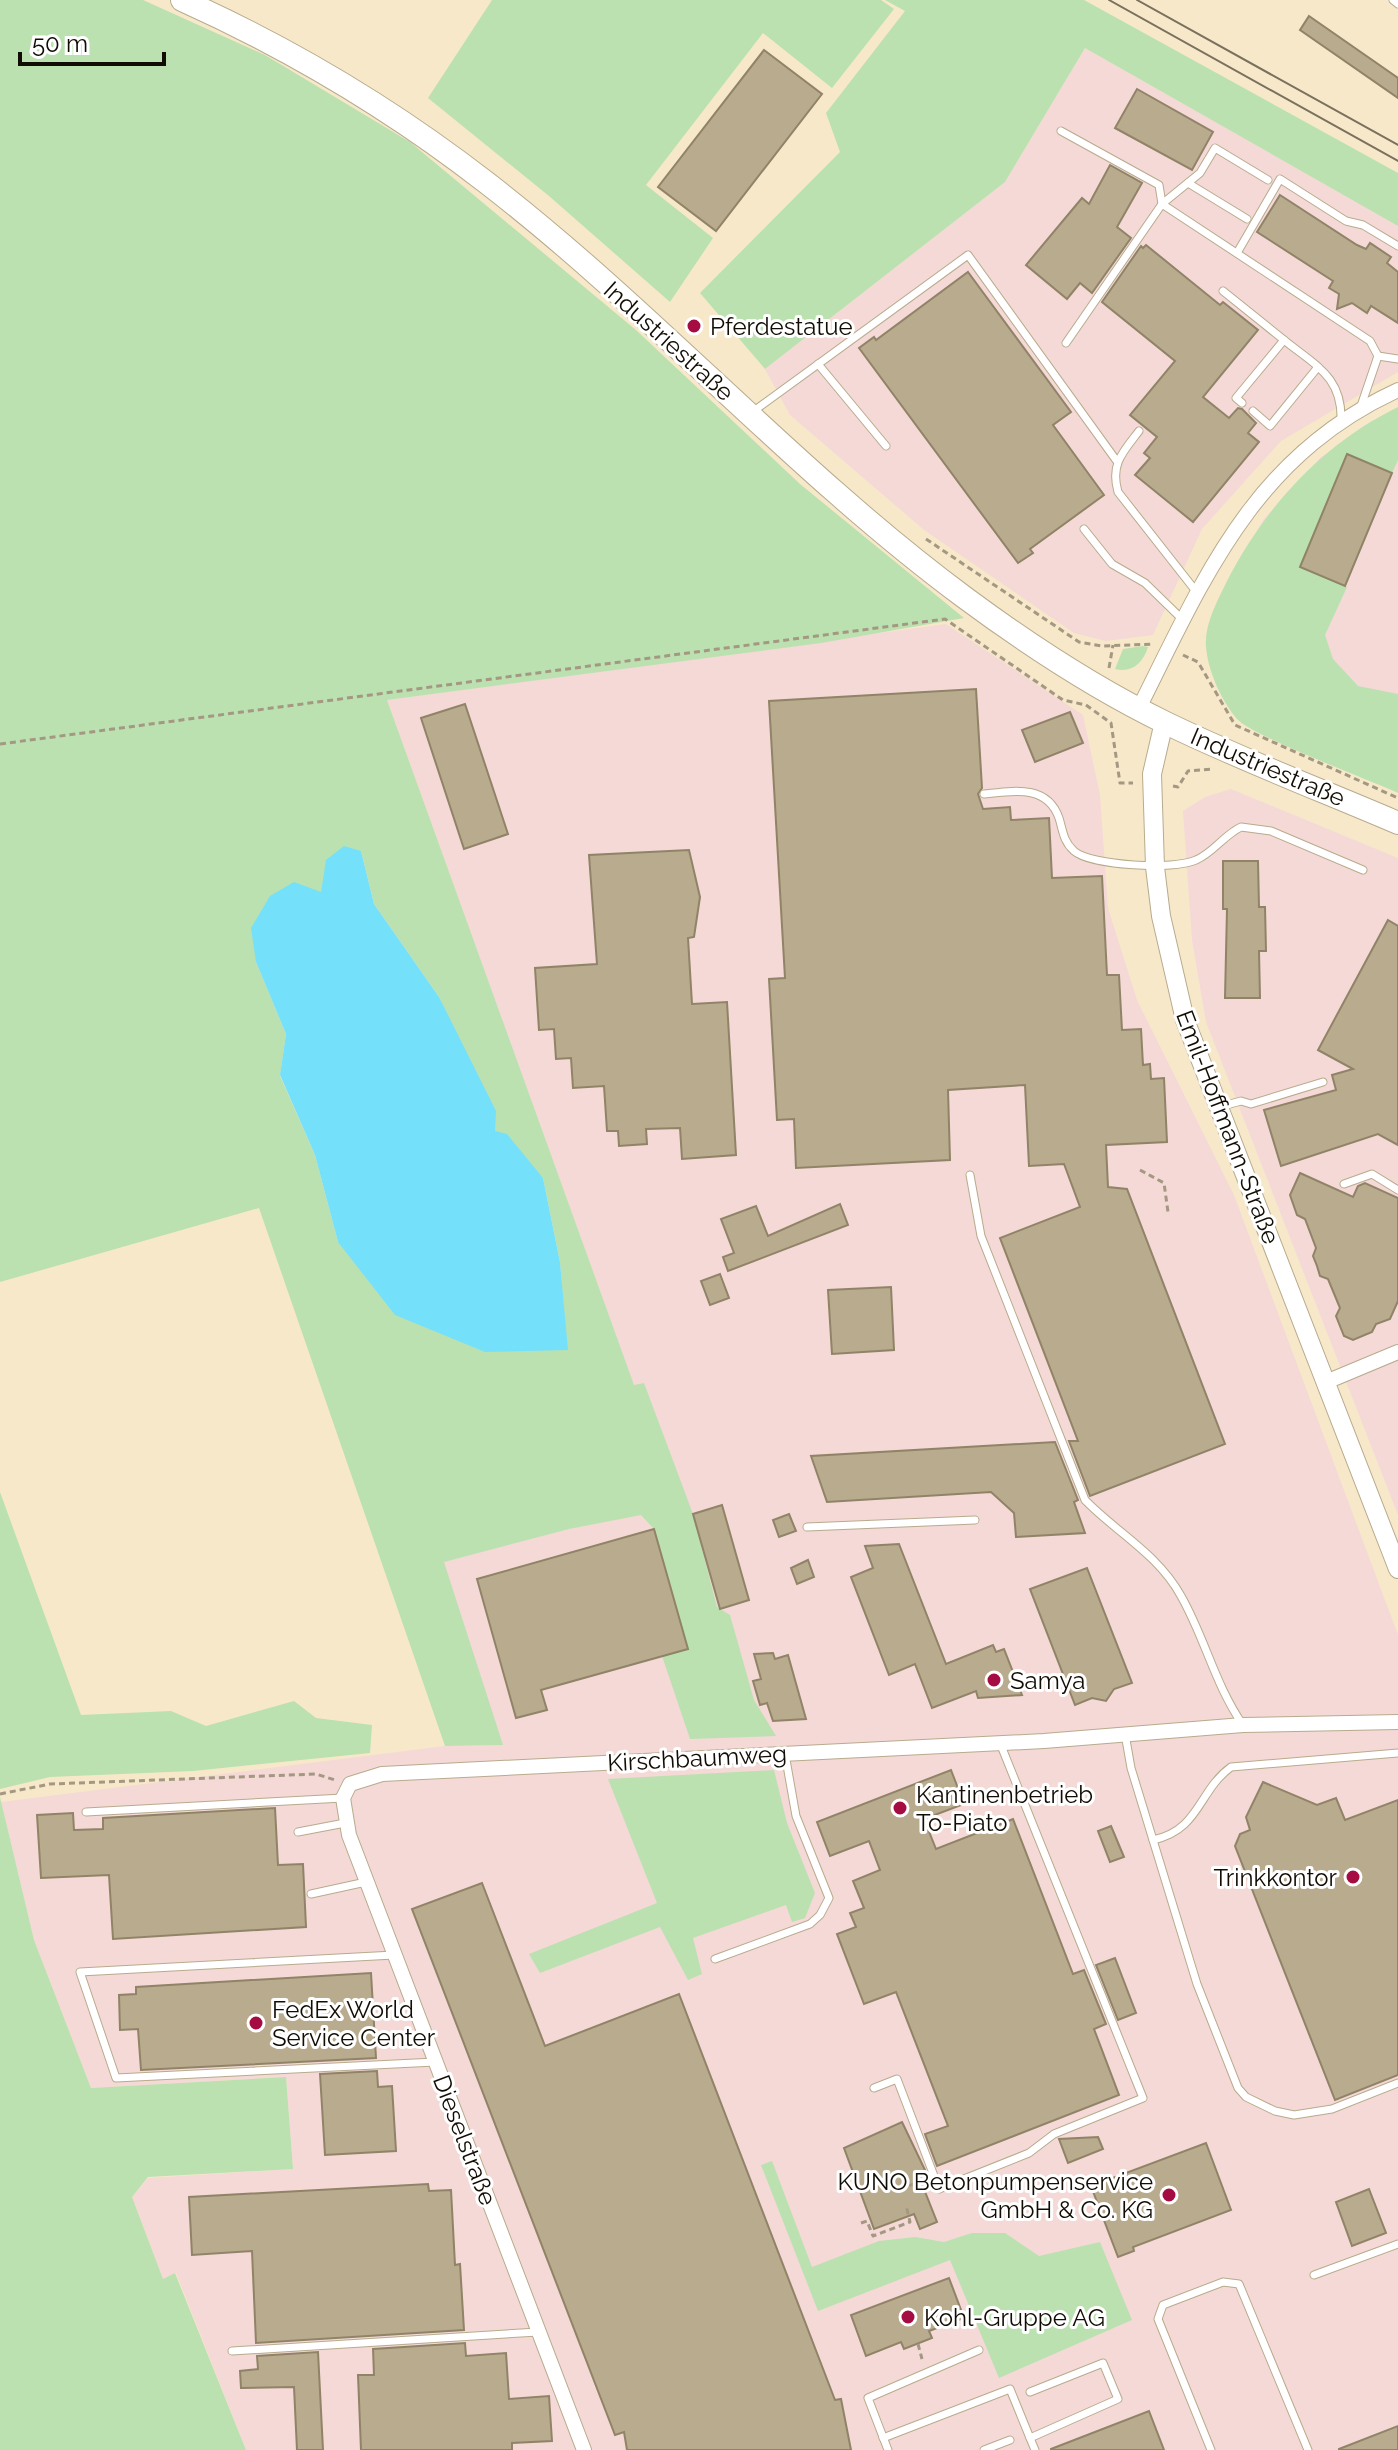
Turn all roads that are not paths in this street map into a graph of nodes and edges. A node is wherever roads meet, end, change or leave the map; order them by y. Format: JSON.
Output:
{"nodes":[{"id":1,"x":182,"y":0,"type":"edge"},
{"id":2,"x":1393,"y":0,"type":"edge"},
{"id":3,"x":1398,"y":4,"type":"edge"},
{"id":4,"x":1061,"y":131,"type":"dead end"},
{"id":5,"x":1268,"y":180,"type":"dead end"},
{"id":6,"x":1188,"y":183,"type":"junction"},
{"id":7,"x":1162,"y":204,"type":"junction"},
{"id":8,"x":1247,"y":219,"type":"dead end"},
{"id":9,"x":1398,"y":246,"type":"edge"},
{"id":10,"x":1237,"y":253,"type":"junction"},
{"id":11,"x":1223,"y":291,"type":"dead end"},
{"id":12,"x":1284,"y":340,"type":"junction"},
{"id":13,"x":1066,"y":343,"type":"dead end"},
{"id":14,"x":1378,"y":356,"type":"junction"},
{"id":15,"x":1398,"y":359,"type":"edge"},
{"id":16,"x":818,"y":364,"type":"junction"},
{"id":17,"x":1318,"y":367,"type":"junction"},
{"id":18,"x":1398,"y":390,"type":"edge"},
{"id":19,"x":1242,"y":403,"type":"dead end"},
{"id":20,"x":1253,"y":411,"type":"dead end"},
{"id":21,"x":1359,"y":411,"type":"junction"},
{"id":22,"x":750,"y":414,"type":"junction"},
{"id":23,"x":1341,"y":425,"type":"junction"},
{"id":24,"x":1139,"y":431,"type":"dead end"},
{"id":25,"x":886,"y":446,"type":"dead end"},
{"id":26,"x":1116,"y":460,"type":"junction"},
{"id":27,"x":1084,"y":529,"type":"dead end"},
{"id":28,"x":1195,"y":590,"type":"junction"},
{"id":29,"x":1181,"y":618,"type":"junction"},
{"id":30,"x":1139,"y":708,"type":"junction"},
{"id":31,"x":1164,"y":722,"type":"junction"},
{"id":32,"x":984,"y":794,"type":"dead end"},
{"id":33,"x":1398,"y":823,"type":"edge"},
{"id":34,"x":1155,"y":867,"type":"junction"},
{"id":35,"x":1363,"y":870,"type":"dead end"},
{"id":36,"x":1323,"y":1082,"type":"dead end"},
{"id":37,"x":1217,"y":1108,"type":"junction"},
{"id":38,"x":970,"y":1175,"type":"dead end"},
{"id":39,"x":1344,"y":1184,"type":"dead end"},
{"id":40,"x":1398,"y":1190,"type":"edge"},
{"id":41,"x":1398,"y":1352,"type":"edge"},
{"id":42,"x":1326,"y":1382,"type":"junction"},
{"id":43,"x":975,"y":1520,"type":"dead end"},
{"id":44,"x":807,"y":1527,"type":"dead end"},
{"id":45,"x":1398,"y":1569,"type":"edge"},
{"id":46,"x":1398,"y":1722,"type":"edge"},
{"id":47,"x":1243,"y":1725,"type":"junction"},
{"id":48,"x":1125,"y":1734,"type":"junction"},
{"id":49,"x":1000,"y":1743,"type":"junction"},
{"id":50,"x":1398,"y":1753,"type":"edge"},
{"id":51,"x":785,"y":1754,"type":"junction"},
{"id":52,"x":343,"y":1798,"type":"junction"},
{"id":53,"x":86,"y":1812,"type":"dead end"},
{"id":54,"x":345,"y":1823,"type":"junction"},
{"id":55,"x":298,"y":1832,"type":"dead end"},
{"id":56,"x":1153,"y":1840,"type":"junction"},
{"id":57,"x":366,"y":1882,"type":"junction"},
{"id":58,"x":311,"y":1894,"type":"dead end"},
{"id":59,"x":394,"y":1955,"type":"junction"},
{"id":60,"x":715,"y":1959,"type":"dead end"},
{"id":61,"x":435,"y":2062,"type":"junction"},
{"id":62,"x":1398,"y":2083,"type":"edge"},
{"id":63,"x":874,"y":2088,"type":"dead end"},
{"id":64,"x":1398,"y":2244,"type":"edge"},
{"id":65,"x":1314,"y":2275,"type":"dead end"},
{"id":66,"x":538,"y":2332,"type":"junction"},
{"id":67,"x":979,"y":2350,"type":"dead end"},
{"id":68,"x":232,"y":2351,"type":"dead end"},
{"id":69,"x":1030,"y":2392,"type":"dead end"},
{"id":70,"x":883,"y":2438,"type":"junction"},
{"id":71,"x":1030,"y":2438,"type":"junction"},
{"id":72,"x":1010,"y":2440,"type":"dead end"},
{"id":73,"x":584,"y":2450,"type":"edge"},
{"id":74,"x":888,"y":2450,"type":"edge"},
{"id":75,"x":984,"y":2450,"type":"edge"},
{"id":76,"x":1035,"y":2450,"type":"edge"},
{"id":77,"x":1211,"y":2450,"type":"edge"},
{"id":78,"x":1308,"y":2450,"type":"edge"}],
"edges":[{"from":1,"to":22,"type":"main road","name":"Industriestraße"},
{"from":2,"to":3,"type":"lane"},
{"from":4,"to":7,"type":"lane"},
{"from":5,"to":6,"type":"lane"},
{"from":6,"to":7,"type":"lane"},
{"from":6,"to":8,"type":"lane"},
{"from":7,"to":10,"type":"lane"},
{"from":7,"to":13,"type":"lane"},
{"from":9,"to":10,"type":"lane"},
{"from":10,"to":14,"type":"lane"},
{"from":11,"to":12,"type":"lane"},
{"from":12,"to":17,"type":"lane"},
{"from":12,"to":19,"type":"lane"},
{"from":14,"to":15,"type":"lane"},
{"from":14,"to":21,"type":"lane"},
{"from":16,"to":22,"type":"lane"},
{"from":16,"to":25,"type":"lane"},
{"from":16,"to":26,"type":"lane"},
{"from":17,"to":20,"type":"lane"},
{"from":17,"to":23,"type":"lane"},
{"from":18,"to":21,"type":"street"},
{"from":21,"to":23,"type":"street"},
{"from":22,"to":30,"type":"main road","name":"Industriestraße"},
{"from":23,"to":28,"type":"street"},
{"from":24,"to":26,"type":"lane"},
{"from":26,"to":28,"type":"lane"},
{"from":27,"to":29,"type":"lane"},
{"from":28,"to":29,"type":"street"},
{"from":29,"to":30,"type":"street"},
{"from":30,"to":31,"type":"main road","name":"Industriestraße"},
{"from":31,"to":33,"type":"main road","name":"Industriestraße"},
{"from":31,"to":34,"type":"street","name":"Emil-Hoffmann-Straße"},
{"from":32,"to":34,"type":"lane"},
{"from":34,"to":35,"type":"lane"},
{"from":34,"to":37,"type":"street","name":"Emil-Hoffmann-Straße"},
{"from":36,"to":37,"type":"lane"},
{"from":37,"to":42,"type":"street","name":"Emil-Hoffmann-Straße"},
{"from":38,"to":47,"type":"lane"},
{"from":39,"to":40,"type":"lane"},
{"from":41,"to":42,"type":"street"},
{"from":42,"to":45,"type":"street","name":"Emil-Hoffmann-Straße"},
{"from":43,"to":44,"type":"lane"},
{"from":46,"to":47,"type":"street","name":"Kirschbaumweg"},
{"from":47,"to":48,"type":"street","name":"Kirschbaumweg"},
{"from":48,"to":49,"type":"street","name":"Kirschbaumweg"},
{"from":48,"to":56,"type":"lane"},
{"from":49,"to":51,"type":"street","name":"Kirschbaumweg"},
{"from":49,"to":63,"type":"lane"},
{"from":50,"to":56,"type":"lane"},
{"from":51,"to":52,"type":"street","name":"Kirschbaumweg"},
{"from":51,"to":60,"type":"lane"},
{"from":52,"to":53,"type":"lane"},
{"from":52,"to":54,"type":"street","name":"Dieselstraße"},
{"from":54,"to":55,"type":"lane"},
{"from":54,"to":57,"type":"street","name":"Dieselstraße"},
{"from":56,"to":62,"type":"lane"},
{"from":57,"to":58,"type":"lane"},
{"from":57,"to":59,"type":"street","name":"Dieselstraße"},
{"from":59,"to":61,"type":"street","name":"Dieselstraße"},
{"from":59,"to":61,"type":"lane"},
{"from":61,"to":66,"type":"street","name":"Dieselstraße"},
{"from":64,"to":65,"type":"lane"},
{"from":66,"to":68,"type":"lane"},
{"from":66,"to":73,"type":"street","name":"Dieselstraße"},
{"from":67,"to":70,"type":"lane"},
{"from":69,"to":71,"type":"lane"},
{"from":70,"to":71,"type":"lane"},
{"from":70,"to":74,"type":"lane"},
{"from":71,"to":76,"type":"lane"},
{"from":72,"to":75,"type":"lane"},
{"from":77,"to":78,"type":"lane"}]}
